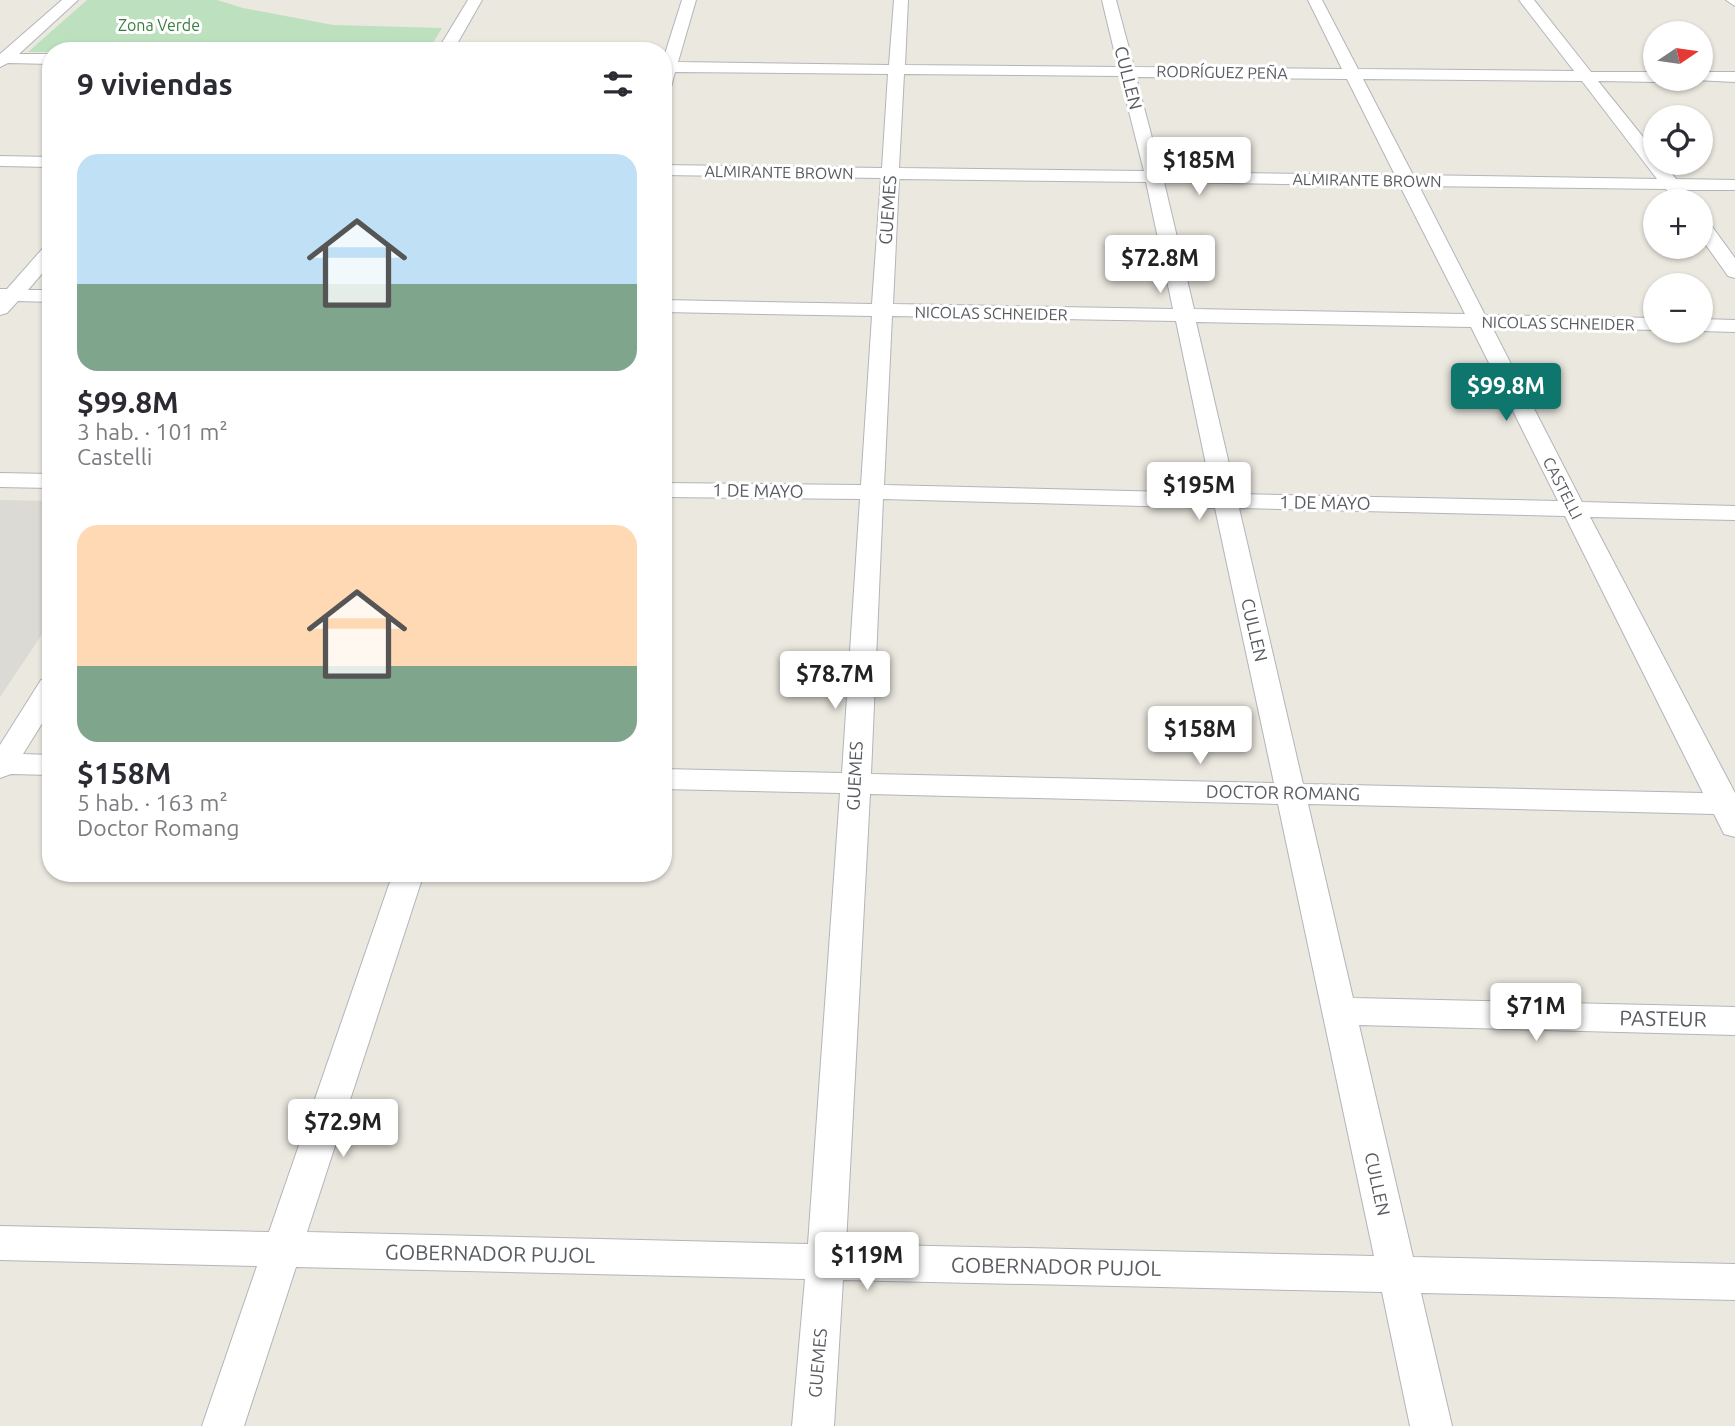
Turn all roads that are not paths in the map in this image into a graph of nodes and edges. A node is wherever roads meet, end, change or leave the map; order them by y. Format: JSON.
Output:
{"nodes":[{"id":1,"x":71,"y":0,"type":"edge"},
{"id":2,"x":475,"y":0,"type":"edge"},
{"id":3,"x":690,"y":0,"type":"edge"},
{"id":4,"x":901,"y":0,"type":"edge"},
{"id":5,"x":1109,"y":0,"type":"edge"},
{"id":6,"x":1315,"y":0,"type":"edge"},
{"id":7,"x":1526,"y":0,"type":"edge"},
{"id":8,"x":450,"y":42,"type":"edge"},
{"id":9,"x":672,"y":50,"type":"edge"},
{"id":10,"x":42,"y":59,"type":"edge"},
{"id":11,"x":2,"y":60,"type":"edge"},
{"id":12,"x":672,"y":67,"type":"edge"},
{"id":13,"x":897,"y":69,"type":"junction"},
{"id":14,"x":1127,"y":71,"type":"junction"},
{"id":15,"x":1352,"y":73,"type":"junction"},
{"id":16,"x":1586,"y":76,"type":"junction"},
{"id":17,"x":1643,"y":77,"type":"edge"},
{"id":18,"x":1713,"y":77,"type":"edge"},
{"id":19,"x":1735,"y":78,"type":"edge"},
{"id":20,"x":0,"y":161,"type":"edge"},
{"id":21,"x":42,"y":162,"type":"edge"},
{"id":22,"x":672,"y":170,"type":"edge"},
{"id":23,"x":891,"y":174,"type":"junction"},
{"id":24,"x":1154,"y":177,"type":"junction"},
{"id":25,"x":1407,"y":181,"type":"junction"},
{"id":26,"x":1671,"y":185,"type":"junction"},
{"id":27,"x":1735,"y":185,"type":"edge"},
{"id":28,"x":1674,"y":189,"type":"edge"},
{"id":29,"x":1713,"y":242,"type":"edge"},
{"id":30,"x":42,"y":260,"type":"edge"},
{"id":31,"x":1735,"y":272,"type":"edge"},
{"id":32,"x":42,"y":297,"type":"edge"},
{"id":33,"x":4,"y":300,"type":"edge"},
{"id":34,"x":672,"y":306,"type":"edge"},
{"id":35,"x":880,"y":310,"type":"junction"},
{"id":36,"x":1185,"y":316,"type":"junction"},
{"id":37,"x":1478,"y":321,"type":"junction"},
{"id":38,"x":1643,"y":324,"type":"edge"},
{"id":39,"x":1713,"y":325,"type":"edge"},
{"id":40,"x":1735,"y":326,"type":"edge"},
{"id":41,"x":0,"y":480,"type":"edge"},
{"id":42,"x":42,"y":481,"type":"edge"},
{"id":43,"x":672,"y":490,"type":"edge"},
{"id":44,"x":872,"y":492,"type":"junction"},
{"id":45,"x":1226,"y":500,"type":"junction"},
{"id":46,"x":1574,"y":509,"type":"junction"},
{"id":47,"x":1735,"y":513,"type":"edge"},
{"id":48,"x":42,"y":700,"type":"edge"},
{"id":49,"x":42,"y":765,"type":"edge"},
{"id":50,"x":1,"y":766,"type":"edge"},
{"id":51,"x":672,"y":779,"type":"edge"},
{"id":52,"x":855,"y":784,"type":"junction"},
{"id":53,"x":1291,"y":793,"type":"junction"},
{"id":54,"x":1731,"y":811,"type":"edge"},
{"id":55,"x":406,"y":882,"type":"edge"},
{"id":56,"x":1339,"y":1011,"type":"junction"},
{"id":57,"x":1735,"y":1021,"type":"edge"},
{"id":58,"x":0,"y":1242,"type":"edge"},
{"id":59,"x":283,"y":1249,"type":"junction"},
{"id":60,"x":826,"y":1262,"type":"junction"},
{"id":61,"x":1397,"y":1275,"type":"junction"},
{"id":62,"x":1735,"y":1282,"type":"edge"},
{"id":63,"x":223,"y":1426,"type":"edge"},
{"id":64,"x":813,"y":1426,"type":"edge"},
{"id":65,"x":1431,"y":1426,"type":"edge"}],
"edges":[{"from":1,"to":11,"type":"street"},
{"from":2,"to":8,"type":"street"},
{"from":3,"to":9,"type":"street"},
{"from":4,"to":13,"type":"street","name":"GUEMES"},
{"from":5,"to":14,"type":"street","name":"CULLEN"},
{"from":6,"to":15,"type":"street","name":"CASTELLI"},
{"from":7,"to":16,"type":"street"},
{"from":10,"to":11,"type":"street"},
{"from":12,"to":13,"type":"street","name":"RODRÍGUEZ PEÑA"},
{"from":13,"to":14,"type":"street","name":"RODRÍGUEZ PEÑA"},
{"from":13,"to":23,"type":"street","name":"GUEMES"},
{"from":14,"to":15,"type":"street","name":"RODRÍGUEZ PEÑA"},
{"from":14,"to":24,"type":"street","name":"CULLEN"},
{"from":15,"to":16,"type":"street","name":"RODRÍGUEZ PEÑA"},
{"from":15,"to":25,"type":"street","name":"CASTELLI"},
{"from":16,"to":17,"type":"street","name":"RODRÍGUEZ PEÑA"},
{"from":16,"to":26,"type":"street"},
{"from":18,"to":19,"type":"street"},
{"from":20,"to":21,"type":"street"},
{"from":22,"to":23,"type":"street","name":"ALMIRANTE BROWN"},
{"from":23,"to":24,"type":"street","name":"ALMIRANTE BROWN"},
{"from":23,"to":35,"type":"street","name":"GUEMES"},
{"from":24,"to":25,"type":"street","name":"ALMIRANTE BROWN"},
{"from":24,"to":36,"type":"street","name":"CULLEN"},
{"from":25,"to":26,"type":"street","name":"ALMIRANTE BROWN"},
{"from":25,"to":37,"type":"street","name":"CASTELLI"},
{"from":26,"to":27,"type":"street","name":"ALMIRANTE BROWN"},
{"from":26,"to":28,"type":"street"},
{"from":29,"to":31,"type":"street"},
{"from":30,"to":33,"type":"street"},
{"from":32,"to":33,"type":"street"},
{"from":34,"to":35,"type":"street","name":"NICOLAS SCHNEIDER"},
{"from":35,"to":36,"type":"street","name":"NICOLAS SCHNEIDER"},
{"from":35,"to":44,"type":"street","name":"GUEMES"},
{"from":36,"to":37,"type":"street","name":"NICOLAS SCHNEIDER"},
{"from":36,"to":45,"type":"street","name":"CULLEN"},
{"from":37,"to":38,"type":"street","name":"NICOLAS SCHNEIDER"},
{"from":37,"to":46,"type":"street","name":"CASTELLI"},
{"from":39,"to":40,"type":"street"},
{"from":41,"to":42,"type":"street"},
{"from":43,"to":44,"type":"street","name":"1 DE MAYO"},
{"from":44,"to":45,"type":"street","name":"1 DE MAYO"},
{"from":44,"to":52,"type":"street","name":"GUEMES"},
{"from":45,"to":46,"type":"street","name":"1 DE MAYO"},
{"from":45,"to":53,"type":"street","name":"CULLEN"},
{"from":46,"to":47,"type":"street","name":"1 DE MAYO"},
{"from":46,"to":54,"type":"street","name":"CASTELLI"},
{"from":48,"to":50,"type":"street"},
{"from":49,"to":50,"type":"street"},
{"from":51,"to":52,"type":"street","name":"DOCTOR ROMANG"},
{"from":52,"to":53,"type":"street","name":"DOCTOR ROMANG"},
{"from":52,"to":60,"type":"street","name":"GUEMES"},
{"from":53,"to":54,"type":"street","name":"DOCTOR ROMANG"},
{"from":53,"to":56,"type":"street","name":"CULLEN"},
{"from":55,"to":59,"type":"street"},
{"from":56,"to":57,"type":"street","name":"PASTEUR"},
{"from":56,"to":61,"type":"street","name":"CULLEN"},
{"from":58,"to":59,"type":"street","name":"GOBERNADOR PUJOL"},
{"from":59,"to":60,"type":"street","name":"GOBERNADOR PUJOL"},
{"from":59,"to":63,"type":"street"},
{"from":60,"to":61,"type":"street","name":"GOBERNADOR PUJOL"},
{"from":60,"to":64,"type":"street","name":"GUEMES"},
{"from":61,"to":62,"type":"street","name":"GOBERNADOR PUJOL"},
{"from":61,"to":65,"type":"street","name":"CULLEN"}]}
